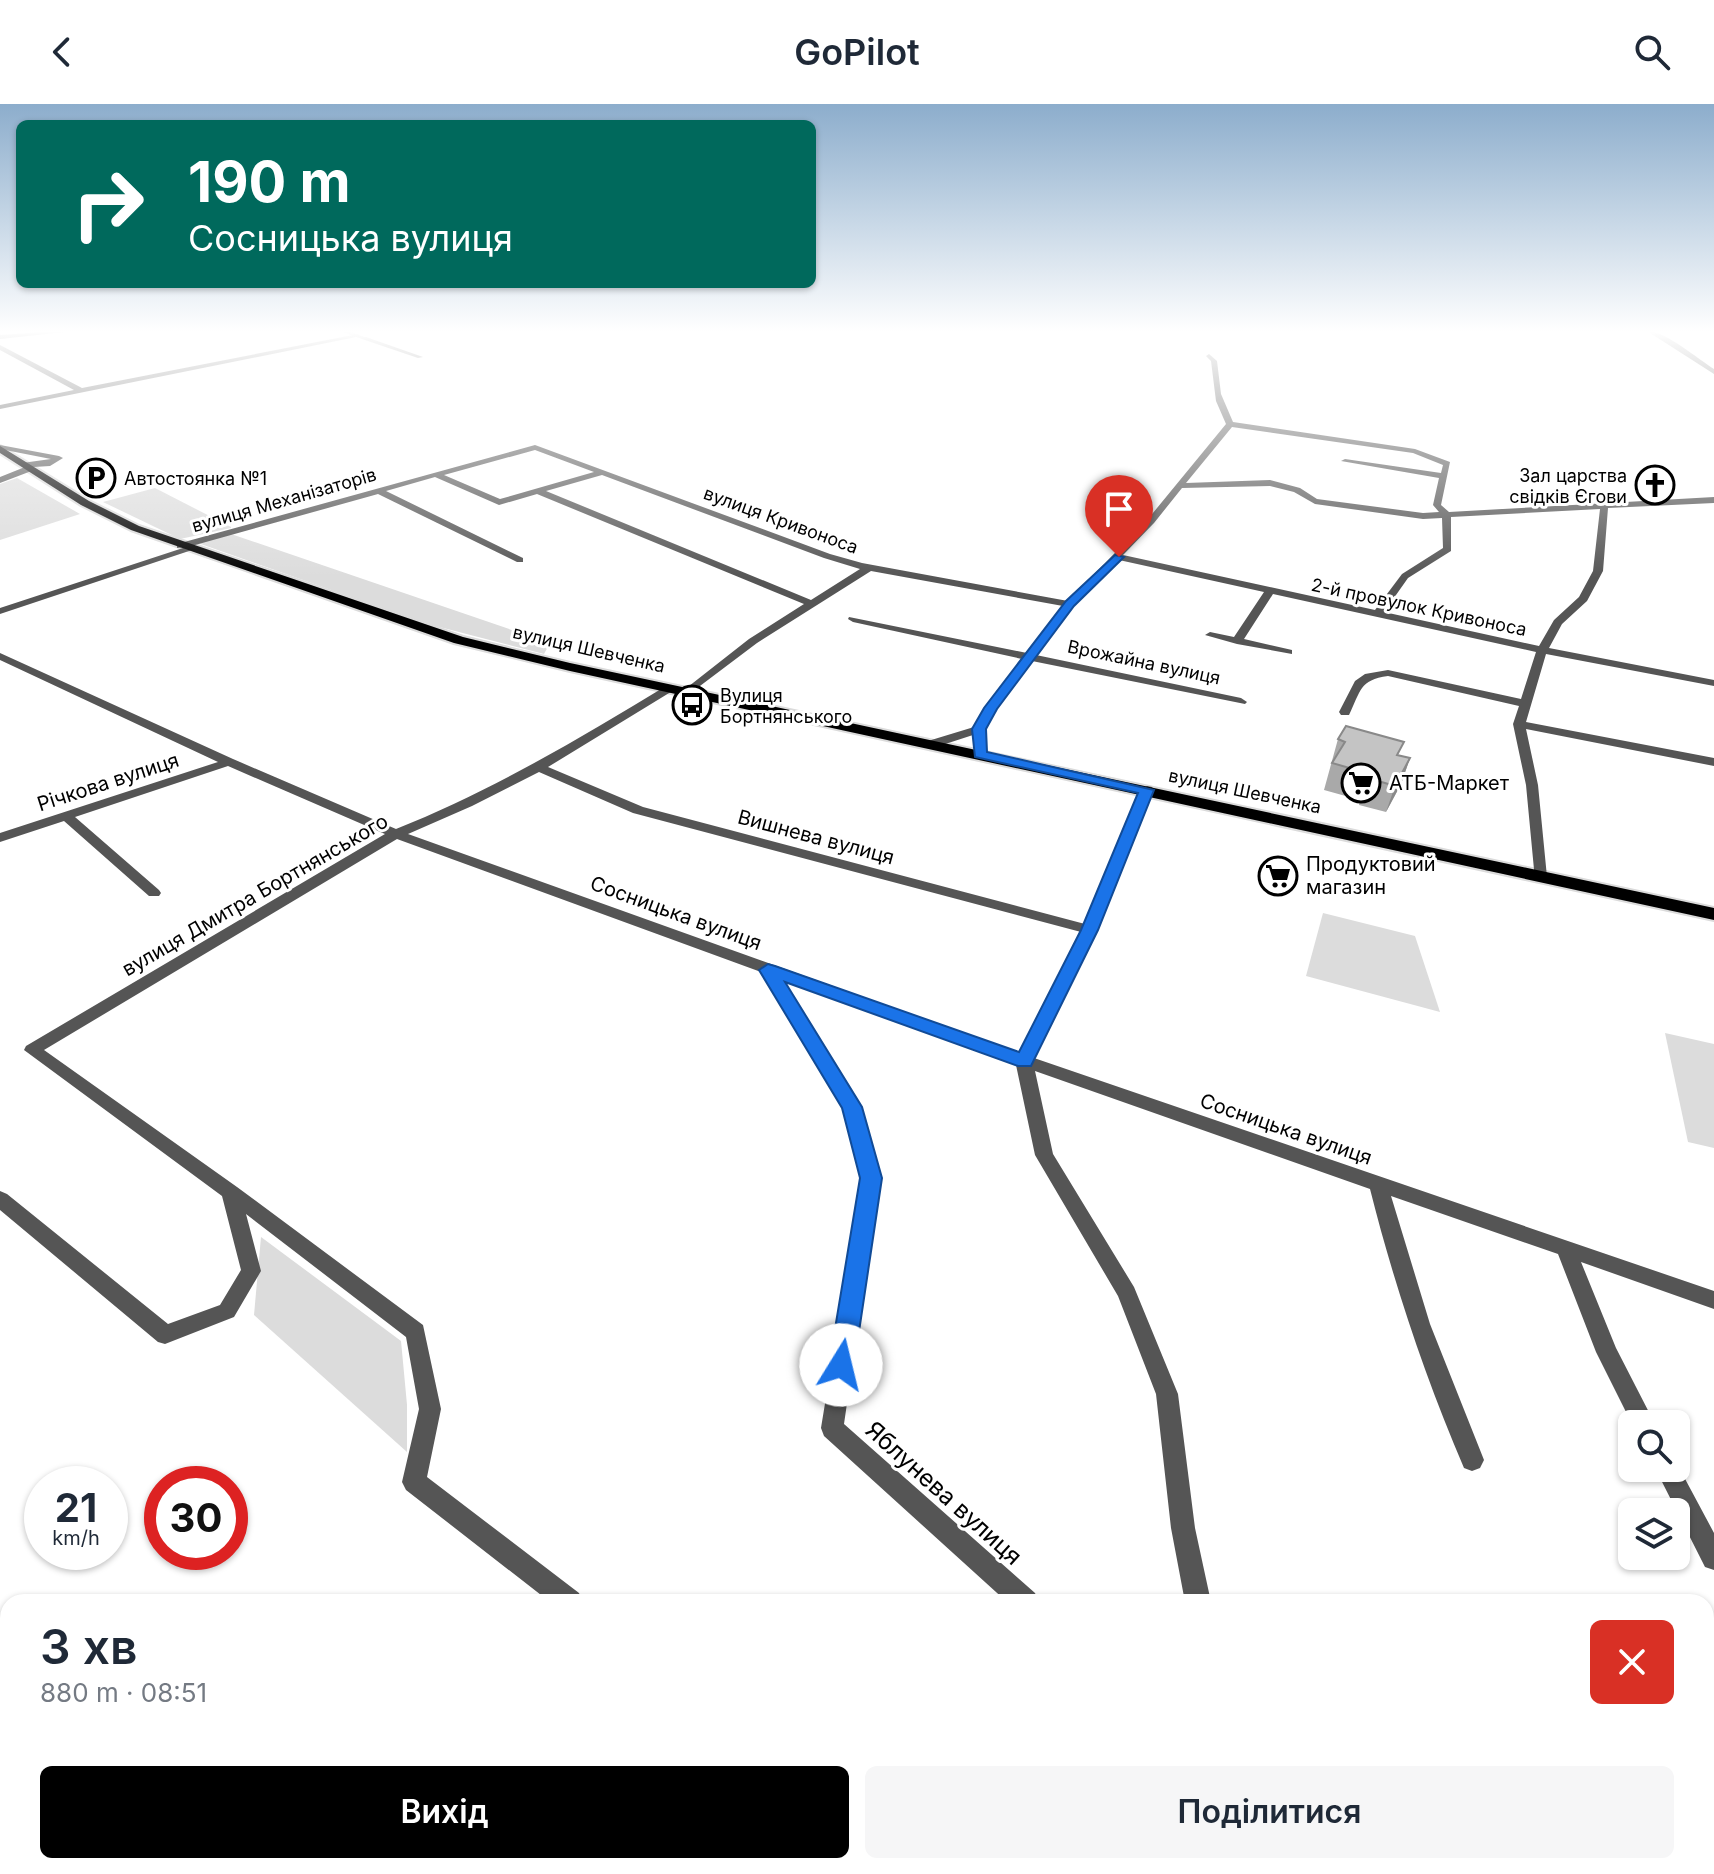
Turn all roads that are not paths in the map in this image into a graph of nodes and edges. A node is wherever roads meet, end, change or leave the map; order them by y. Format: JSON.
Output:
{"nodes":[{"id":1,"x":1227,"y":414,"type":"edge"},
{"id":2,"x":1230,"y":424,"type":"junction"},
{"id":3,"x":535,"y":447,"type":"joint"},
{"id":4,"x":0,"y":448,"type":"edge"},
{"id":5,"x":1345,"y":461,"type":"dead end"},
{"id":6,"x":28,"y":467,"type":"junction"},
{"id":7,"x":603,"y":472,"type":"junction"},
{"id":8,"x":434,"y":474,"type":"junction"},
{"id":9,"x":1444,"y":476,"type":"junction"},
{"id":10,"x":0,"y":480,"type":"edge"},
{"id":11,"x":1179,"y":486,"type":"junction"},
{"id":12,"x":377,"y":490,"type":"junction"},
{"id":13,"x":536,"y":490,"type":"junction"},
{"id":14,"x":1714,"y":500,"type":"edge"},
{"id":15,"x":1604,"y":508,"type":"junction"},
{"id":16,"x":1446,"y":514,"type":"junction"},
{"id":17,"x":185,"y":547,"type":"junction"},
{"id":18,"x":1119,"y":557,"type":"junction"},
{"id":19,"x":520,"y":560,"type":"dead end"},
{"id":20,"x":870,"y":567,"type":"junction"},
{"id":21,"x":1270,"y":590,"type":"junction"},
{"id":22,"x":809,"y":603,"type":"junction"},
{"id":23,"x":1070,"y":604,"type":"junction"},
{"id":24,"x":0,"y":611,"type":"edge"},
{"id":25,"x":1378,"y":614,"type":"junction"},
{"id":26,"x":853,"y":619,"type":"dead end"},
{"id":27,"x":1210,"y":635,"type":"dead end"},
{"id":28,"x":1237,"y":641,"type":"junction"},
{"id":29,"x":1542,"y":650,"type":"junction"},
{"id":30,"x":1288,"y":652,"type":"dead end"},
{"id":31,"x":0,"y":656,"type":"edge"},
{"id":32,"x":1031,"y":657,"type":"junction"},
{"id":33,"x":1714,"y":683,"type":"edge"},
{"id":34,"x":670,"y":688,"type":"junction"},
{"id":35,"x":688,"y":692,"type":"junction"},
{"id":36,"x":1241,"y":702,"type":"dead end"},
{"id":37,"x":1526,"y":704,"type":"junction"},
{"id":38,"x":1345,"y":712,"type":"dead end"},
{"id":39,"x":1519,"y":724,"type":"junction"},
{"id":40,"x":979,"y":729,"type":"junction"},
{"id":41,"x":932,"y":744,"type":"junction"},
{"id":42,"x":980,"y":754,"type":"junction"},
{"id":43,"x":229,"y":762,"type":"junction"},
{"id":44,"x":1714,"y":762,"type":"edge"},
{"id":45,"x":538,"y":767,"type":"junction"},
{"id":46,"x":1147,"y":790,"type":"junction"},
{"id":47,"x":67,"y":817,"type":"junction"},
{"id":48,"x":396,"y":834,"type":"junction"},
{"id":49,"x":0,"y":838,"type":"edge"},
{"id":50,"x":1540,"y":877,"type":"junction"},
{"id":51,"x":154,"y":893,"type":"dead end"},
{"id":52,"x":1714,"y":914,"type":"edge"},
{"id":53,"x":1090,"y":930,"type":"junction"},
{"id":54,"x":768,"y":970,"type":"junction"},
{"id":55,"x":1024,"y":1061,"type":"junction"},
{"id":56,"x":1379,"y":1185,"type":"junction"},
{"id":57,"x":230,"y":1192,"type":"junction"},
{"id":58,"x":0,"y":1199,"type":"edge"},
{"id":59,"x":1566,"y":1250,"type":"junction"},
{"id":60,"x":1714,"y":1300,"type":"edge"},
{"id":61,"x":1637,"y":1410,"type":"edge"},
{"id":62,"x":1472,"y":1460,"type":"dead end"},
{"id":63,"x":1674,"y":1482,"type":"edge"},
{"id":64,"x":1714,"y":1558,"type":"edge"},
{"id":65,"x":560,"y":1594,"type":"edge"},
{"id":66,"x":1017,"y":1594,"type":"edge"},
{"id":67,"x":1196,"y":1594,"type":"edge"}],
"edges":[{"from":1,"to":2,"type":"street"},
{"from":2,"to":9,"type":"street"},
{"from":2,"to":11,"type":"street"},
{"from":3,"to":7,"type":"street","name":"вулиця Кривоноса"},
{"from":3,"to":8,"type":"street","name":"вулиця Механізаторів"},
{"from":4,"to":6,"type":"main road","name":"вулиця Шевченка"},
{"from":4,"to":6,"type":"street"},
{"from":5,"to":9,"type":"street"},
{"from":6,"to":10,"type":"street"},
{"from":6,"to":17,"type":"main road","name":"вулиця Шевченка"},
{"from":7,"to":13,"type":"street"},
{"from":7,"to":20,"type":"street","name":"вулиця Кривоноса"},
{"from":8,"to":12,"type":"street","name":"вулиця Механізаторів"},
{"from":8,"to":13,"type":"street"},
{"from":9,"to":16,"type":"street"},
{"from":11,"to":16,"type":"street"},
{"from":11,"to":18,"type":"street"},
{"from":12,"to":17,"type":"street","name":"вулиця Механізаторів"},
{"from":12,"to":19,"type":"street"},
{"from":13,"to":22,"type":"street"},
{"from":14,"to":15,"type":"street"},
{"from":15,"to":16,"type":"street"},
{"from":15,"to":29,"type":"street"},
{"from":16,"to":25,"type":"street"},
{"from":17,"to":24,"type":"street","name":"вулиця Механізаторів"},
{"from":17,"to":34,"type":"main road","name":"вулиця Шевченка"},
{"from":18,"to":21,"type":"street","name":"2-й провулок Кривоноса"},
{"from":18,"to":23,"type":"street"},
{"from":20,"to":22,"type":"street"},
{"from":20,"to":23,"type":"street","name":"вулиця Кривоноса"},
{"from":21,"to":25,"type":"street","name":"2-й провулок Кривоноса"},
{"from":21,"to":28,"type":"street"},
{"from":22,"to":35,"type":"street"},
{"from":23,"to":32,"type":"street"},
{"from":25,"to":29,"type":"street","name":"2-й провулок Кривоноса"},
{"from":26,"to":32,"type":"street","name":"Врожайна вулиця"},
{"from":27,"to":28,"type":"street"},
{"from":28,"to":30,"type":"street"},
{"from":29,"to":33,"type":"street","name":"2-й провулок Кривоноса"},
{"from":29,"to":37,"type":"street"},
{"from":31,"to":43,"type":"street","name":"Сосницька вулиця"},
{"from":32,"to":36,"type":"street","name":"Врожайна вулиця"},
{"from":32,"to":40,"type":"street"},
{"from":34,"to":35,"type":"main road","name":"вулиця Шевченка"},
{"from":34,"to":45,"type":"street","name":"вулиця Дмитра Бортнянського"},
{"from":35,"to":41,"type":"main road","name":"вулиця Шевченка"},
{"from":37,"to":38,"type":"street"},
{"from":37,"to":39,"type":"street"},
{"from":39,"to":44,"type":"street"},
{"from":39,"to":50,"type":"street"},
{"from":40,"to":41,"type":"street"},
{"from":40,"to":42,"type":"street"},
{"from":41,"to":42,"type":"main road","name":"вулиця Шевченка"},
{"from":42,"to":46,"type":"main road","name":"вулиця Шевченка"},
{"from":43,"to":47,"type":"street","name":"Річкова вулиця"},
{"from":43,"to":48,"type":"street","name":"Сосницька вулиця"},
{"from":45,"to":48,"type":"street","name":"вулиця Дмитра Бортнянського"},
{"from":45,"to":53,"type":"street","name":"Вишнева вулиця"},
{"from":46,"to":50,"type":"main road","name":"вулиця Шевченка"},
{"from":46,"to":53,"type":"street"},
{"from":47,"to":49,"type":"street","name":"Річкова вулиця"},
{"from":47,"to":51,"type":"street"},
{"from":48,"to":54,"type":"street","name":"Сосницька вулиця"},
{"from":48,"to":57,"type":"street","name":"вулиця Дмитра Бортнянського"},
{"from":50,"to":52,"type":"main road","name":"вулиця Шевченка"},
{"from":53,"to":55,"type":"street"},
{"from":54,"to":55,"type":"street","name":"Сосницька вулиця"},
{"from":54,"to":66,"type":"street","name":"Яблунева вулиця"},
{"from":55,"to":56,"type":"street","name":"Сосницька вулиця"},
{"from":55,"to":67,"type":"street"},
{"from":56,"to":59,"type":"street","name":"Сосницька вулиця"},
{"from":56,"to":62,"type":"street"},
{"from":57,"to":58,"type":"street"},
{"from":57,"to":65,"type":"street"},
{"from":59,"to":60,"type":"street","name":"Сосницька вулиця"},
{"from":59,"to":61,"type":"street"},
{"from":63,"to":64,"type":"street"}]}
